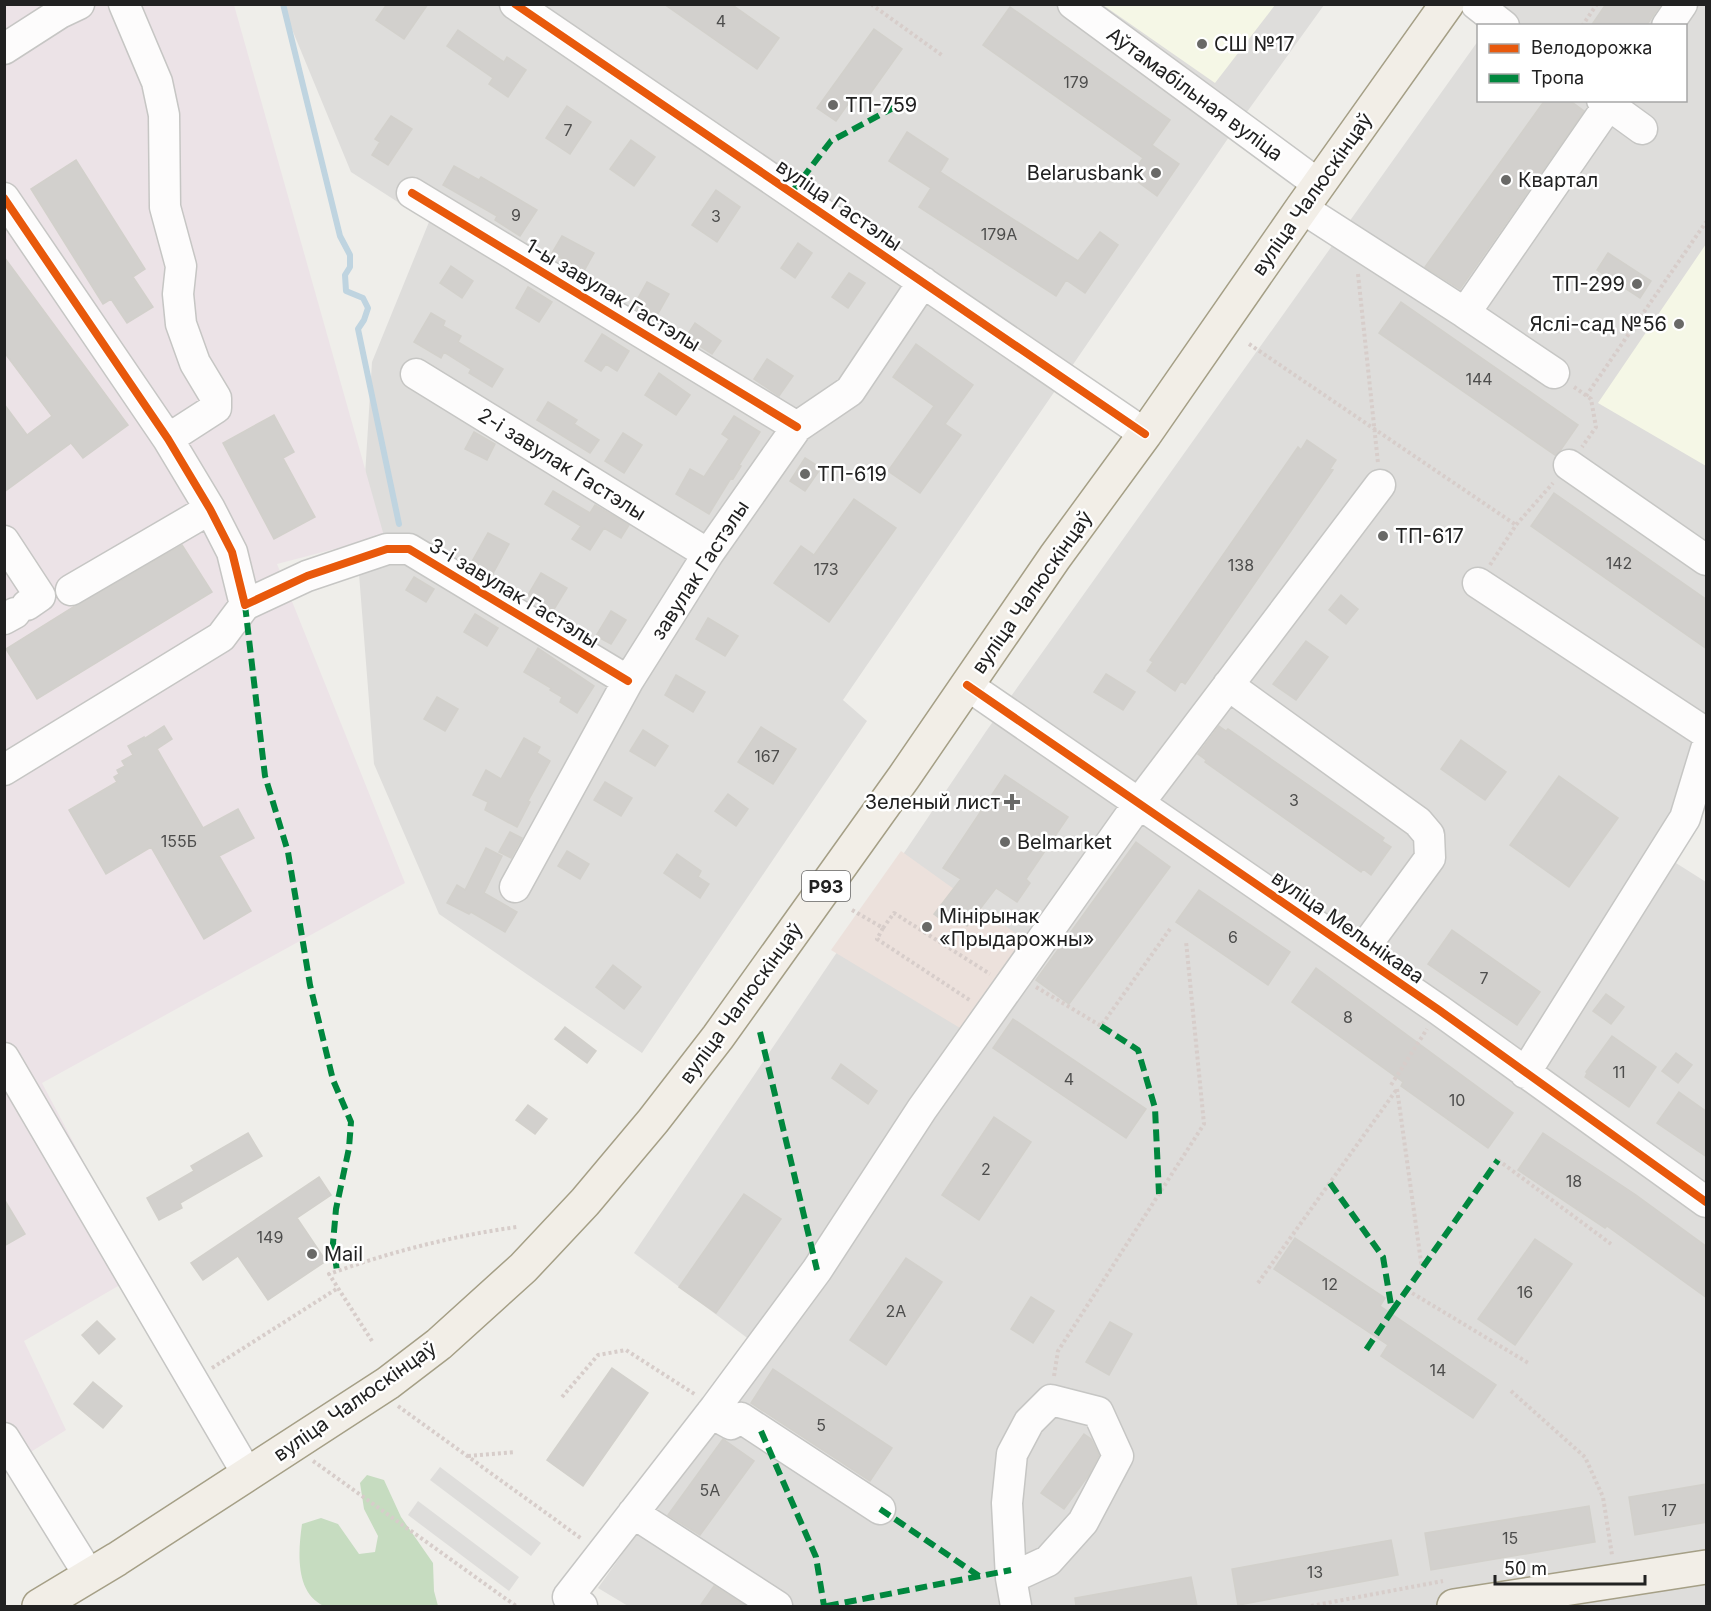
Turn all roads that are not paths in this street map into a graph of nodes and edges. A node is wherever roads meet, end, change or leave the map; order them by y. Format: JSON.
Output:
{"nodes":[{"id":1,"x":79,"y":4,"type":"edge"},
{"id":2,"x":124,"y":4,"type":"edge"},
{"id":3,"x":515,"y":4,"type":"edge"},
{"id":4,"x":1073,"y":4,"type":"edge"},
{"id":5,"x":1447,"y":4,"type":"edge"},
{"id":6,"x":1476,"y":4,"type":"edge"},
{"id":7,"x":1682,"y":4,"type":"edge"},
{"id":8,"x":1501,"y":24,"type":"edge"},
{"id":9,"x":1668,"y":24,"type":"edge"},
{"id":10,"x":4,"y":49,"type":"edge"},
{"id":11,"x":1607,"y":102,"type":"edge"},
{"id":12,"x":1642,"y":129,"type":"dead end"},
{"id":13,"x":412,"y":192,"type":"dead end"},
{"id":14,"x":1310,"y":196,"type":"junction"},
{"id":15,"x":4,"y":198,"type":"edge"},
{"id":16,"x":923,"y":282,"type":"junction"},
{"id":17,"x":1465,"y":313,"type":"junction"},
{"id":18,"x":1554,"y":373,"type":"dead end"},
{"id":19,"x":416,"y":374,"type":"dead end"},
{"id":20,"x":797,"y":427,"type":"junction"},
{"id":21,"x":1145,"y":434,"type":"junction"},
{"id":22,"x":168,"y":439,"type":"junction"},
{"id":23,"x":1569,"y":465,"type":"dead end"},
{"id":24,"x":1380,"y":485,"type":"road end"},
{"id":25,"x":210,"y":509,"type":"junction"},
{"id":26,"x":4,"y":541,"type":"edge"},
{"id":27,"x":708,"y":554,"type":"junction"},
{"id":28,"x":1707,"y":560,"type":"edge"},
{"id":29,"x":1478,"y":583,"type":"dead end"},
{"id":30,"x":71,"y":590,"type":"dead end"},
{"id":31,"x":245,"y":605,"type":"junction"},
{"id":32,"x":15,"y":612,"type":"edge"},
{"id":33,"x":628,"y":681,"type":"junction"},
{"id":34,"x":967,"y":684,"type":"junction"},
{"id":35,"x":1228,"y":685,"type":"junction"},
{"id":36,"x":1707,"y":733,"type":"edge"},
{"id":37,"x":1707,"y":749,"type":"edge"},
{"id":38,"x":4,"y":770,"type":"edge"},
{"id":39,"x":1139,"y":803,"type":"junction"},
{"id":40,"x":515,"y":887,"type":"dead end"},
{"id":41,"x":1359,"y":955,"type":"junction"},
{"id":42,"x":4,"y":1058,"type":"edge"},
{"id":43,"x":1525,"y":1072,"type":"junction"},
{"id":44,"x":1707,"y":1202,"type":"edge"},
{"id":45,"x":713,"y":1410,"type":"junction"},
{"id":46,"x":4,"y":1438,"type":"edge"},
{"id":47,"x":248,"y":1475,"type":"junction"},
{"id":48,"x":880,"y":1509,"type":"dead end"},
{"id":49,"x":633,"y":1513,"type":"junction"},
{"id":50,"x":1707,"y":1567,"type":"edge"},
{"id":51,"x":89,"y":1575,"type":"junction"},
{"id":52,"x":1013,"y":1592,"type":"edge"},
{"id":53,"x":1528,"y":1600,"type":"edge"},
{"id":54,"x":39,"y":1606,"type":"edge"},
{"id":55,"x":582,"y":1606,"type":"edge"},
{"id":56,"x":777,"y":1606,"type":"edge"},
{"id":57,"x":1454,"y":1606,"type":"edge"}],
"edges":[{"from":1,"to":10,"type":"street"},
{"from":2,"to":22,"type":"street"},
{"from":3,"to":16,"type":"street","name":"вуліца Гастэлы"},
{"from":4,"to":14,"type":"street","name":"Аўтамабільная вуліца"},
{"from":5,"to":14,"type":"main road","name":"вуліца Чалюскінцаў","number":"Р93"},
{"from":6,"to":8,"type":"street"},
{"from":7,"to":9,"type":"street"},
{"from":11,"to":12,"type":"street"},
{"from":11,"to":17,"type":"street"},
{"from":13,"to":20,"type":"street","name":"1-ы завулак Гастэлы"},
{"from":14,"to":17,"type":"street","name":"Аўтамабільная вуліца"},
{"from":14,"to":21,"type":"main road","name":"вуліца Чалюскінцаў","number":"Р93"},
{"from":15,"to":22,"type":"street"},
{"from":16,"to":20,"type":"street","name":"завулак Гастэлы"},
{"from":16,"to":21,"type":"street","name":"вуліца Гастэлы"},
{"from":17,"to":18,"type":"street","name":"Аўтамабільная вуліца"},
{"from":19,"to":27,"type":"street","name":"2-і завулак Гастэлы"},
{"from":20,"to":27,"type":"street","name":"завулак Гастэлы"},
{"from":21,"to":34,"type":"main road","name":"вуліца Чалюскінцаў","number":"Р93"},
{"from":22,"to":25,"type":"street"},
{"from":23,"to":28,"type":"street"},
{"from":24,"to":35,"type":"street"},
{"from":25,"to":30,"type":"street"},
{"from":25,"to":31,"type":"street"},
{"from":26,"to":32,"type":"street"},
{"from":27,"to":33,"type":"street","name":"завулак Гастэлы"},
{"from":29,"to":36,"type":"street"},
{"from":31,"to":33,"type":"street","name":"3-і завулак Гастэлы"},
{"from":31,"to":38,"type":"street"},
{"from":33,"to":40,"type":"street","name":"завулак Гастэлы"},
{"from":34,"to":39,"type":"street","name":"вуліца Мельнікава"},
{"from":34,"to":47,"type":"main road","name":"вуліца Чалюскінцаў","number":"Р93"},
{"from":35,"to":39,"type":"street"},
{"from":35,"to":41,"type":"street"},
{"from":37,"to":43,"type":"street"},
{"from":39,"to":41,"type":"street","name":"вуліца Мельнікава"},
{"from":39,"to":45,"type":"street"},
{"from":41,"to":43,"type":"street","name":"вуліца Мельнікава"},
{"from":42,"to":47,"type":"street"},
{"from":43,"to":44,"type":"street","name":"вуліца Мельнікава"},
{"from":45,"to":48,"type":"street"},
{"from":45,"to":49,"type":"street"},
{"from":46,"to":51,"type":"street"},
{"from":47,"to":51,"type":"main road","name":"вуліца Чалюскінцаў","number":"Р93"},
{"from":49,"to":55,"type":"street"},
{"from":49,"to":56,"type":"street"},
{"from":50,"to":53,"type":"main road"},
{"from":51,"to":54,"type":"main road","name":"вуліца Чалюскінцаў","number":"Р93"},
{"from":52,"to":52,"type":"street"},
{"from":53,"to":57,"type":"main road"}]}
